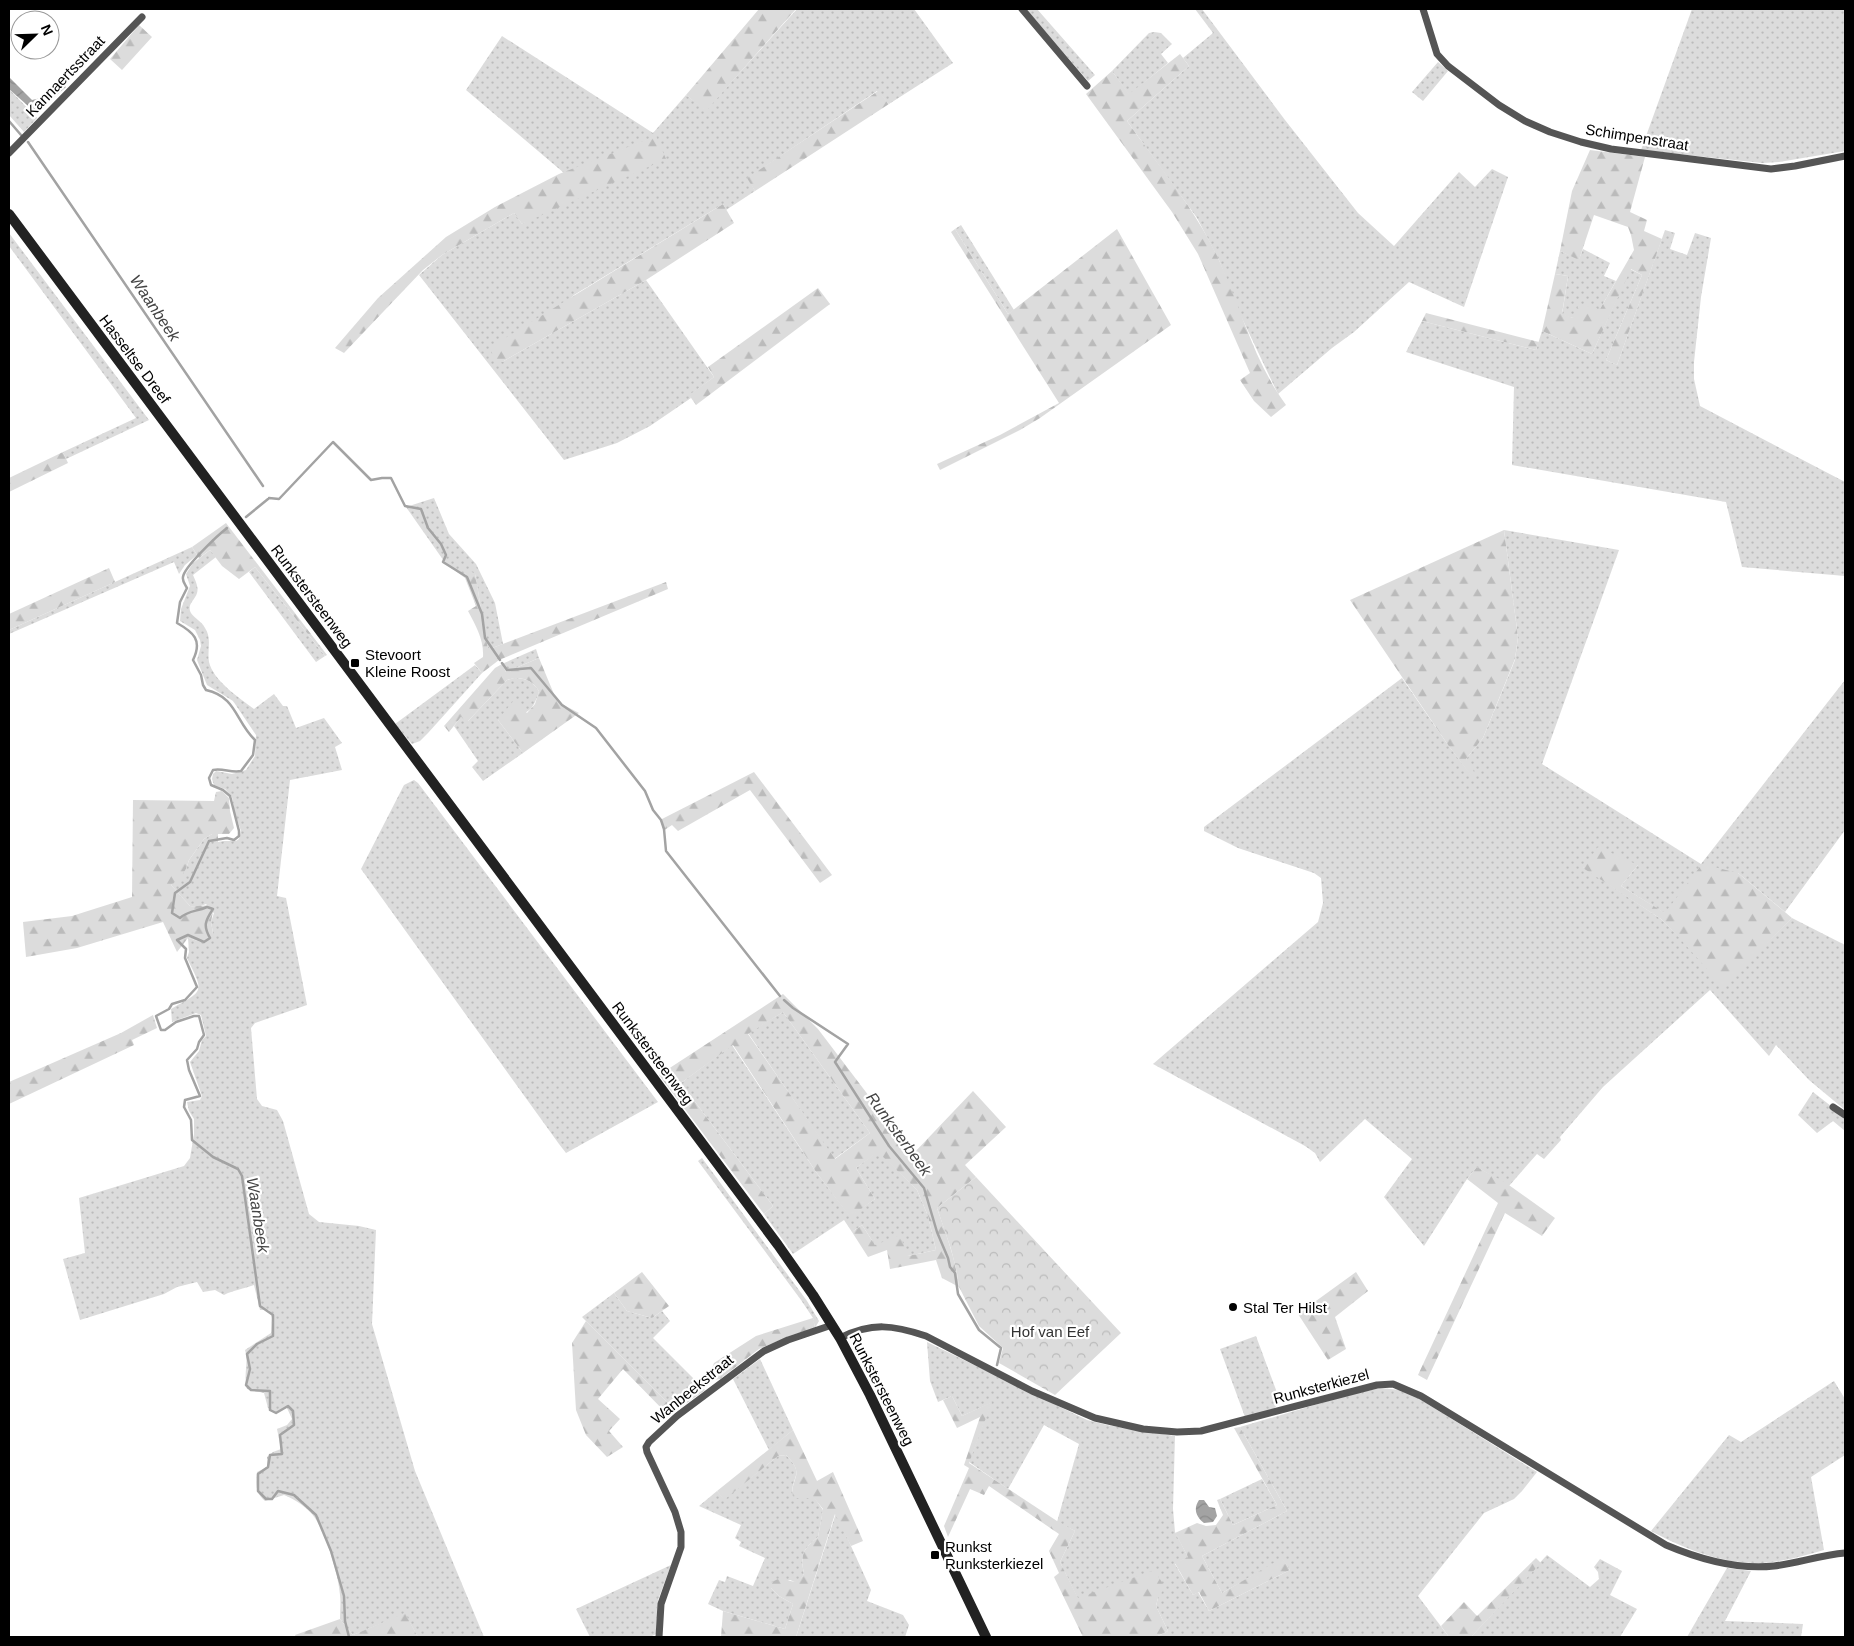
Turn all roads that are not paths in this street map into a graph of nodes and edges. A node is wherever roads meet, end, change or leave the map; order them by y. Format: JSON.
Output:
{"nodes":[{"id":1,"x":1022,"y":9,"type":"edge"},
{"id":2,"x":1423,"y":9,"type":"edge"},
{"id":3,"x":142,"y":17,"type":"dead end"},
{"id":4,"x":1087,"y":86,"type":"dead end"},
{"id":5,"x":9,"y":154,"type":"edge"},
{"id":6,"x":1845,"y":156,"type":"edge"},
{"id":7,"x":9,"y":214,"type":"edge"},
{"id":8,"x":237,"y":522,"type":"joint"},
{"id":9,"x":1834,"y":1107,"type":"dead end"},
{"id":10,"x":1845,"y":1115,"type":"edge"},
{"id":11,"x":832,"y":1325,"type":"junction"},
{"id":12,"x":840,"y":1338,"type":"junction"},
{"id":13,"x":1845,"y":1553,"type":"edge"},
{"id":14,"x":660,"y":1637,"type":"edge"},
{"id":15,"x":986,"y":1637,"type":"edge"}],
"edges":[{"from":1,"to":4,"type":"street"},
{"from":2,"to":6,"type":"street","name":"Schimpenstraat"},
{"from":3,"to":5,"type":"street","name":"Kannaertsstraat"},
{"from":7,"to":8,"type":"street","name":"Hasseltse Dreef"},
{"from":8,"to":11,"type":"street","name":"Runkstersteenweg"},
{"from":9,"to":10,"type":"street"},
{"from":11,"to":12,"type":"street","name":"Runkstersteenweg"},
{"from":11,"to":14,"type":"street","name":"Wanbeekstraat"},
{"from":12,"to":13,"type":"street","name":"Runksterkiezel"},
{"from":12,"to":15,"type":"street","name":"Runkstersteenweg"}]}
